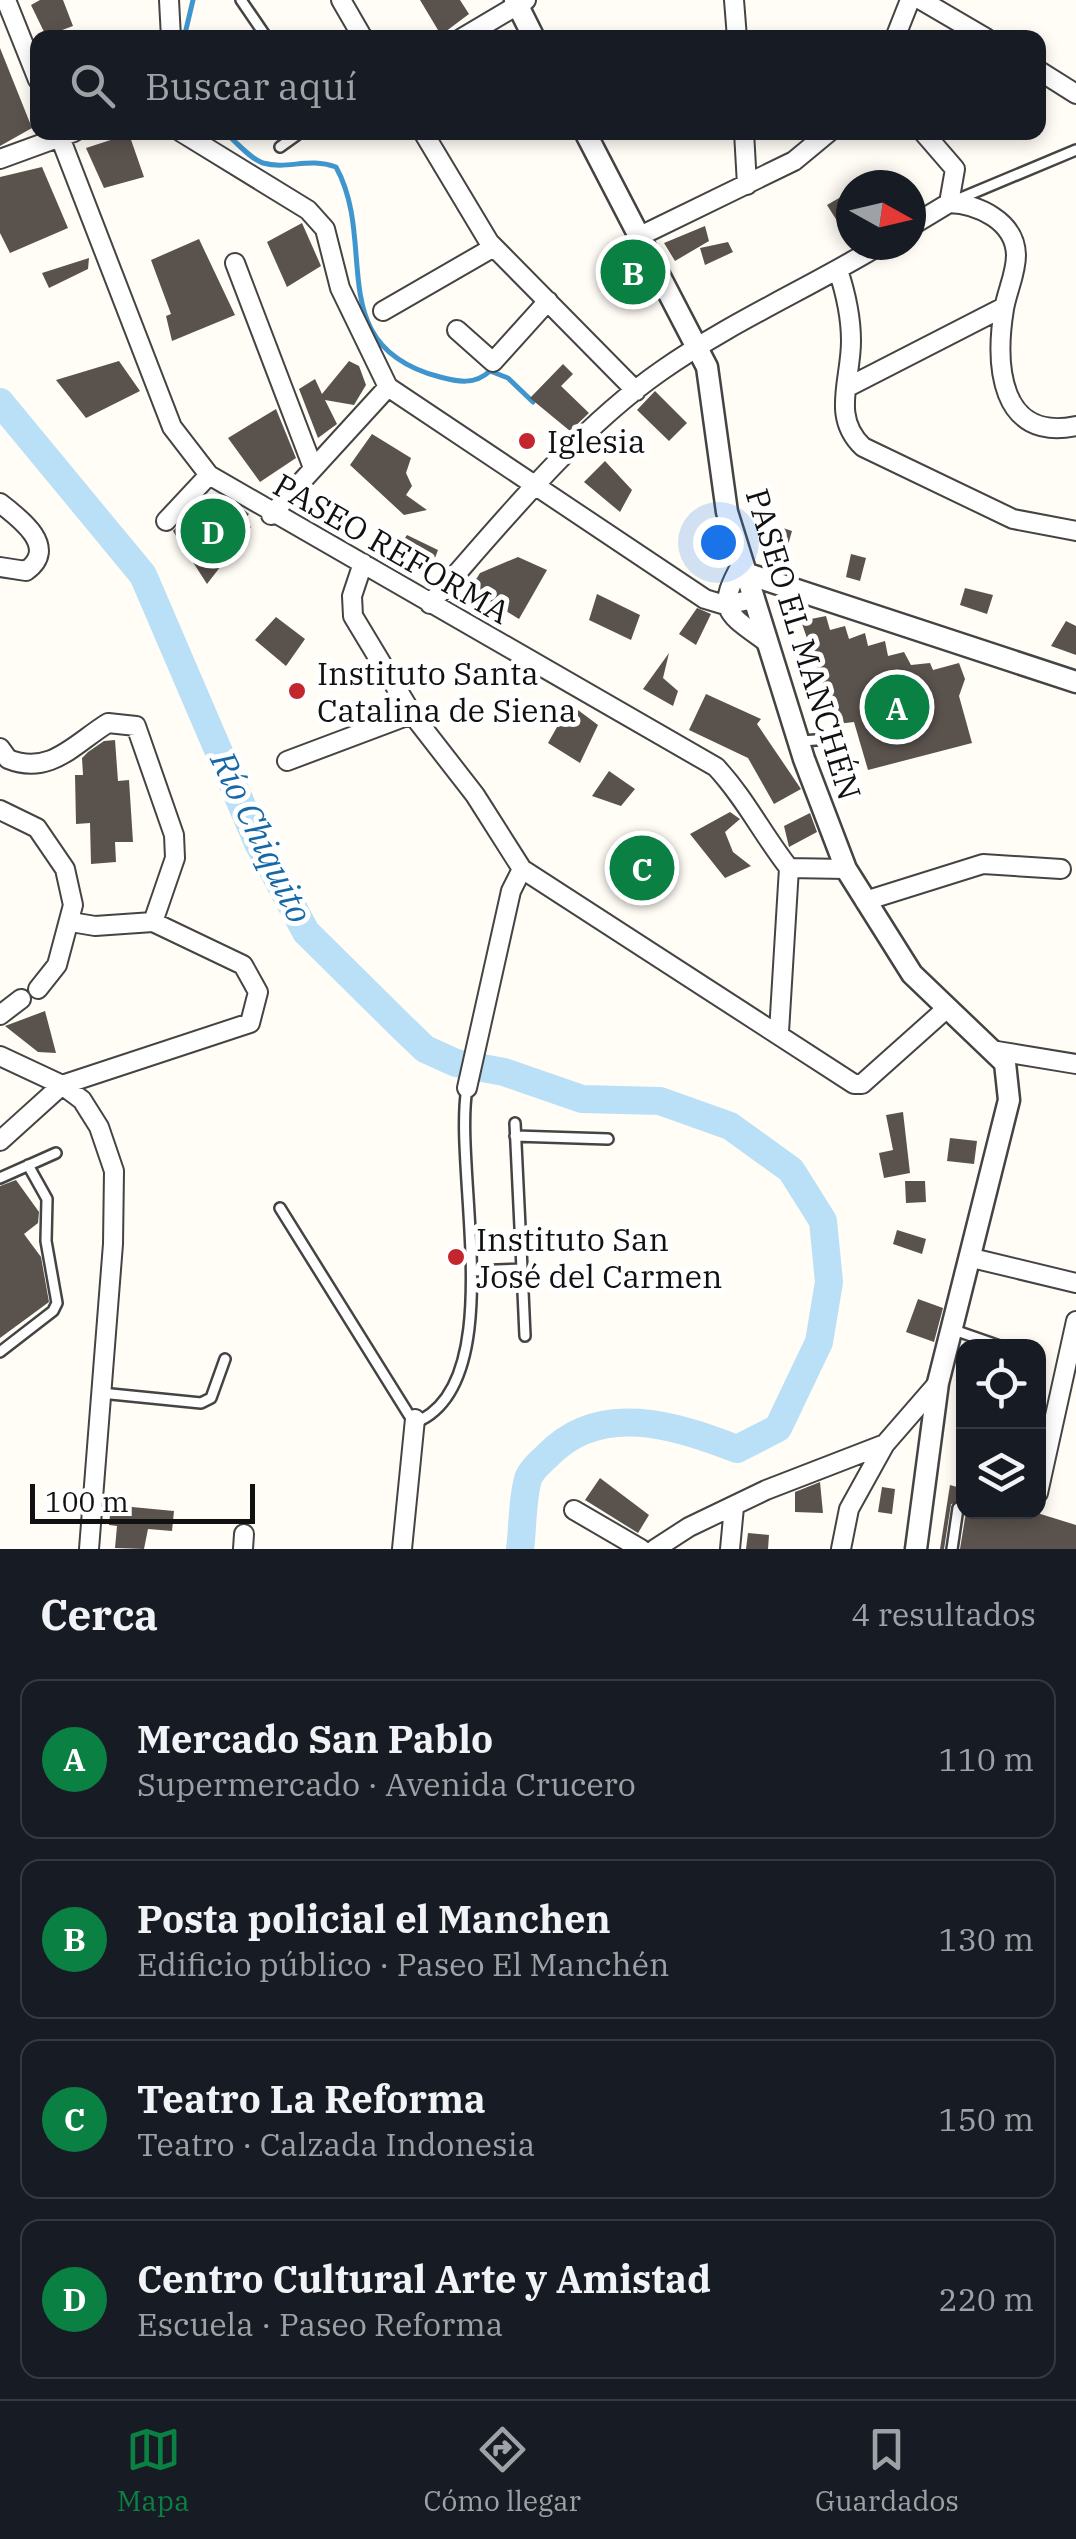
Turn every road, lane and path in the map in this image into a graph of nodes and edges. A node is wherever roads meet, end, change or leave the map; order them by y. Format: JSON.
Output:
{"nodes":[{"id":1,"x":6,"y":0,"type":"edge"},
{"id":2,"x":170,"y":0,"type":"edge"},
{"id":3,"x":241,"y":0,"type":"edge"},
{"id":4,"x":341,"y":0,"type":"edge"},
{"id":5,"x":734,"y":0,"type":"edge"},
{"id":6,"x":910,"y":0,"type":"edge"},
{"id":7,"x":921,"y":0,"type":"edge"},
{"id":8,"x":519,"y":1,"type":"edge"},
{"id":9,"x":171,"y":30,"type":"edge"},
{"id":10,"x":261,"y":30,"type":"edge"},
{"id":11,"x":358,"y":30,"type":"edge"},
{"id":12,"x":474,"y":30,"type":"edge"},
{"id":13,"x":531,"y":30,"type":"edge"},
{"id":14,"x":736,"y":30,"type":"edge"},
{"id":15,"x":898,"y":30,"type":"edge"},
{"id":16,"x":972,"y":30,"type":"edge"},
{"id":17,"x":30,"y":60,"type":"edge"},
{"id":18,"x":1046,"y":75,"type":"edge"},
{"id":19,"x":1076,"y":94,"type":"edge"},
{"id":20,"x":49,"y":140,"type":"edge"},
{"id":21,"x":66,"y":140,"type":"edge"},
{"id":22,"x":194,"y":140,"type":"edge"},
{"id":23,"x":290,"y":140,"type":"edge"},
{"id":24,"x":428,"y":140,"type":"edge"},
{"id":25,"x":590,"y":140,"type":"edge"},
{"id":26,"x":744,"y":140,"type":"edge"},
{"id":27,"x":820,"y":140,"type":"edge"},
{"id":28,"x":930,"y":140,"type":"edge"},
{"id":29,"x":280,"y":147,"type":"dead end"},
{"id":30,"x":1076,"y":150,"type":"edge"},
{"id":31,"x":0,"y":159,"type":"edge"},
{"id":32,"x":747,"y":185,"type":"junction"},
{"id":33,"x":950,"y":203,"type":"junction"},
{"id":34,"x":926,"y":217,"type":"edge"},
{"id":35,"x":638,"y":237,"type":"junction"},
{"id":36,"x":494,"y":247,"type":"junction"},
{"id":37,"x":855,"y":260,"type":"edge"},
{"id":38,"x":235,"y":264,"type":"dead end"},
{"id":39,"x":838,"y":270,"type":"junction"},
{"id":40,"x":548,"y":300,"type":"junction"},
{"id":41,"x":1004,"y":308,"type":"junction"},
{"id":42,"x":383,"y":311,"type":"dead end"},
{"id":43,"x":457,"y":330,"type":"dead end"},
{"id":44,"x":699,"y":348,"type":"junction"},
{"id":45,"x":388,"y":387,"type":"junction"},
{"id":46,"x":846,"y":388,"type":"junction"},
{"id":47,"x":636,"y":391,"type":"junction"},
{"id":48,"x":1076,"y":426,"type":"edge"},
{"id":49,"x":312,"y":465,"type":"junction"},
{"id":50,"x":209,"y":476,"type":"junction"},
{"id":51,"x":536,"y":486,"type":"junction"},
{"id":52,"x":0,"y":503,"type":"edge"},
{"id":53,"x":271,"y":515,"type":"junction"},
{"id":54,"x":166,"y":521,"type":"dead end"},
{"id":55,"x":1076,"y":531,"type":"edge"},
{"id":56,"x":363,"y":563,"type":"junction"},
{"id":57,"x":0,"y":567,"type":"edge"},
{"id":58,"x":744,"y":568,"type":"junction"},
{"id":59,"x":754,"y":599,"type":"junction"},
{"id":60,"x":430,"y":604,"type":"junction"},
{"id":61,"x":725,"y":605,"type":"junction"},
{"id":62,"x":766,"y":640,"type":"junction"},
{"id":63,"x":1076,"y":682,"type":"edge"},
{"id":64,"x":412,"y":714,"type":"junction"},
{"id":65,"x":798,"y":742,"type":"junction"},
{"id":66,"x":0,"y":748,"type":"edge"},
{"id":67,"x":287,"y":760,"type":"dead end"},
{"id":68,"x":842,"y":766,"type":"dead end"},
{"id":69,"x":0,"y":810,"type":"edge"},
{"id":70,"x":789,"y":868,"type":"junction"},
{"id":71,"x":522,"y":869,"type":"junction"},
{"id":72,"x":846,"y":869,"type":"junction"},
{"id":73,"x":1061,"y":869,"type":"dead end"},
{"id":74,"x":864,"y":901,"type":"junction"},
{"id":75,"x":71,"y":922,"type":"junction"},
{"id":76,"x":153,"y":922,"type":"junction"},
{"id":77,"x":946,"y":1009,"type":"junction"},
{"id":78,"x":0,"y":1014,"type":"edge"},
{"id":79,"x":779,"y":1032,"type":"junction"},
{"id":80,"x":996,"y":1050,"type":"junction"},
{"id":81,"x":0,"y":1056,"type":"edge"},
{"id":82,"x":1076,"y":1064,"type":"edge"},
{"id":83,"x":62,"y":1086,"type":"junction"},
{"id":84,"x":467,"y":1088,"type":"joint"},
{"id":85,"x":514,"y":1123,"type":"dead end"},
{"id":86,"x":515,"y":1136,"type":"junction"},
{"id":87,"x":608,"y":1140,"type":"dead end"},
{"id":88,"x":0,"y":1141,"type":"edge"},
{"id":89,"x":56,"y":1153,"type":"dead end"},
{"id":90,"x":28,"y":1166,"type":"junction"},
{"id":91,"x":0,"y":1178,"type":"edge"},
{"id":92,"x":280,"y":1208,"type":"dead end"},
{"id":93,"x":972,"y":1258,"type":"junction"},
{"id":94,"x":522,"y":1268,"type":"junction"},
{"id":95,"x":472,"y":1271,"type":"junction"},
{"id":96,"x":1076,"y":1282,"type":"edge"},
{"id":97,"x":1076,"y":1320,"type":"edge"},
{"id":98,"x":954,"y":1330,"type":"junction"},
{"id":99,"x":526,"y":1336,"type":"dead end"},
{"id":100,"x":980,"y":1339,"type":"edge"},
{"id":101,"x":0,"y":1352,"type":"edge"},
{"id":102,"x":224,"y":1359,"type":"dead end"},
{"id":103,"x":938,"y":1383,"type":"junction"},
{"id":104,"x":101,"y":1393,"type":"junction"},
{"id":105,"x":414,"y":1419,"type":"junction"},
{"id":106,"x":885,"y":1444,"type":"junction"},
{"id":107,"x":1046,"y":1457,"type":"edge"},
{"id":108,"x":734,"y":1506,"type":"junction"},
{"id":109,"x":574,"y":1510,"type":"dead end"},
{"id":110,"x":956,"y":1519,"type":"edge"},
{"id":111,"x":89,"y":1549,"type":"edge"},
{"id":112,"x":402,"y":1549,"type":"edge"},
{"id":113,"x":642,"y":1549,"type":"edge"},
{"id":114,"x":655,"y":1549,"type":"edge"},
{"id":115,"x":730,"y":1549,"type":"edge"},
{"id":116,"x":841,"y":1549,"type":"edge"},
{"id":117,"x":916,"y":1549,"type":"edge"},
{"id":118,"x":952,"y":1549,"type":"edge"}],
"edges":[{"from":1,"to":17,"type":"street"},
{"from":2,"to":9,"type":"street"},
{"from":3,"to":10,"type":"lane"},
{"from":4,"to":11,"type":"street"},
{"from":5,"to":14,"type":"street"},
{"from":6,"to":15,"type":"street"},
{"from":7,"to":16,"type":"street"},
{"from":8,"to":12,"type":"street"},
{"from":8,"to":13,"type":"street"},
{"from":18,"to":19,"type":"street"},
{"from":20,"to":31,"type":"street"},
{"from":21,"to":50,"type":"street","name":"PASEO REFORMA"},
{"from":22,"to":45,"type":"street"},
{"from":23,"to":29,"type":"lane"},
{"from":24,"to":36,"type":"street"},
{"from":25,"to":35,"type":"street","name":"PASEO EL MANCHÉN"},
{"from":26,"to":32,"type":"street"},
{"from":27,"to":32,"type":"street"},
{"from":28,"to":33,"type":"street"},
{"from":30,"to":33,"type":"lane"},
{"from":32,"to":35,"type":"street"},
{"from":33,"to":34,"type":"street"},
{"from":33,"to":41,"type":"street"},
{"from":35,"to":44,"type":"street","name":"PASEO EL MANCHÉN"},
{"from":36,"to":40,"type":"street"},
{"from":36,"to":42,"type":"street"},
{"from":37,"to":39,"type":"street"},
{"from":38,"to":49,"type":"street"},
{"from":39,"to":44,"type":"street"},
{"from":39,"to":46,"type":"street"},
{"from":40,"to":43,"type":"street"},
{"from":40,"to":47,"type":"street"},
{"from":41,"to":46,"type":"street"},
{"from":41,"to":48,"type":"street"},
{"from":44,"to":47,"type":"street"},
{"from":44,"to":58,"type":"street","name":"PASEO EL MANCHÉN"},
{"from":45,"to":49,"type":"street"},
{"from":45,"to":51,"type":"street"},
{"from":46,"to":55,"type":"street"},
{"from":47,"to":51,"type":"street"},
{"from":49,"to":53,"type":"street"},
{"from":50,"to":53,"type":"street","name":"PASEO REFORMA"},
{"from":50,"to":54,"type":"street"},
{"from":51,"to":60,"type":"street"},
{"from":51,"to":61,"type":"street"},
{"from":52,"to":57,"type":"street"},
{"from":53,"to":56,"type":"street","name":"PASEO REFORMA"},
{"from":56,"to":60,"type":"street","name":"PASEO REFORMA"},
{"from":56,"to":64,"type":"street"},
{"from":58,"to":59,"type":"street","name":"PASEO EL MANCHÉN"},
{"from":58,"to":61,"type":"street"},
{"from":58,"to":63,"type":"street"},
{"from":59,"to":61,"type":"street"},
{"from":59,"to":62,"type":"street","name":"PASEO EL MANCHÉN"},
{"from":60,"to":70,"type":"street","name":"PASEO REFORMA"},
{"from":61,"to":62,"type":"street"},
{"from":62,"to":65,"type":"street","name":"PASEO EL MANCHÉN"},
{"from":64,"to":67,"type":"street"},
{"from":64,"to":71,"type":"street"},
{"from":65,"to":68,"type":"lane"},
{"from":65,"to":72,"type":"street","name":"PASEO EL MANCHÉN"},
{"from":66,"to":76,"type":"street"},
{"from":69,"to":75,"type":"street"},
{"from":70,"to":72,"type":"street"},
{"from":70,"to":79,"type":"street"},
{"from":71,"to":79,"type":"street"},
{"from":71,"to":84,"type":"street"},
{"from":72,"to":74,"type":"street","name":"PASEO EL MANCHÉN"},
{"from":73,"to":74,"type":"street"},
{"from":74,"to":77,"type":"street","name":"PASEO EL MANCHÉN"},
{"from":75,"to":76,"type":"street"},
{"from":75,"to":78,"type":"street"},
{"from":76,"to":83,"type":"street"},
{"from":77,"to":79,"type":"street"},
{"from":77,"to":80,"type":"street","name":"PASEO EL MANCHÉN"},
{"from":80,"to":82,"type":"street"},
{"from":80,"to":93,"type":"street"},
{"from":81,"to":83,"type":"street"},
{"from":83,"to":88,"type":"street"},
{"from":83,"to":104,"type":"street"},
{"from":84,"to":95,"type":"lane"},
{"from":85,"to":86,"type":"lane"},
{"from":86,"to":87,"type":"lane"},
{"from":86,"to":94,"type":"lane"},
{"from":89,"to":90,"type":"lane"},
{"from":90,"to":91,"type":"lane"},
{"from":90,"to":101,"type":"lane"},
{"from":92,"to":105,"type":"lane"},
{"from":93,"to":96,"type":"street"},
{"from":93,"to":98,"type":"street"},
{"from":94,"to":95,"type":"lane"},
{"from":94,"to":99,"type":"lane"},
{"from":95,"to":105,"type":"lane"},
{"from":97,"to":107,"type":"street"},
{"from":98,"to":100,"type":"lane"},
{"from":98,"to":103,"type":"street"},
{"from":102,"to":104,"type":"lane"},
{"from":103,"to":106,"type":"street"},
{"from":103,"to":117,"type":"street"},
{"from":104,"to":111,"type":"street"},
{"from":105,"to":112,"type":"street"},
{"from":106,"to":108,"type":"street"},
{"from":106,"to":116,"type":"street"},
{"from":108,"to":114,"type":"street"},
{"from":108,"to":115,"type":"street"},
{"from":109,"to":113,"type":"street"},
{"from":110,"to":118,"type":"lane"}]}
